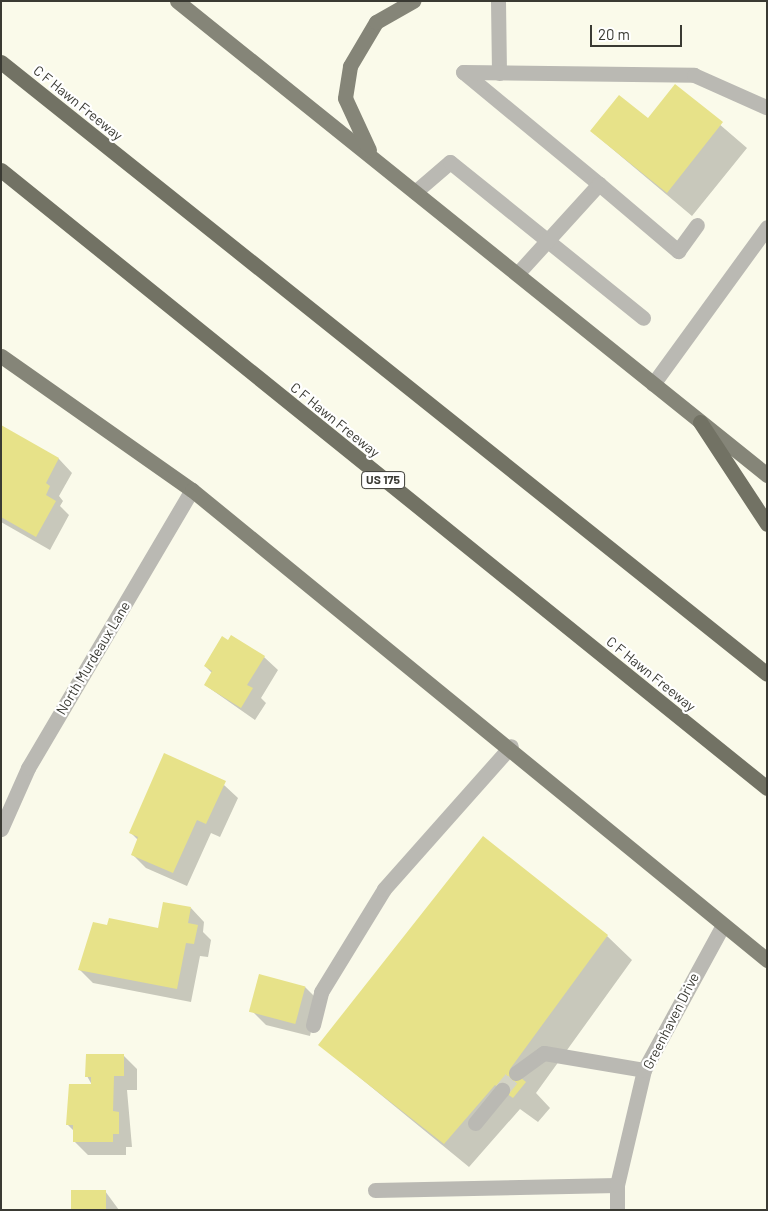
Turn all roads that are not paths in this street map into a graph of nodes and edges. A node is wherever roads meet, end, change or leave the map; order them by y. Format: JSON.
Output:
{"nodes":[{"id":1,"x":177,"y":1,"type":"edge"},
{"id":2,"x":413,"y":1,"type":"edge"},
{"id":3,"x":498,"y":1,"type":"edge"},
{"id":4,"x":1,"y":62,"type":"edge"},
{"id":5,"x":499,"y":73,"type":"junction"},
{"id":6,"x":766,"y":107,"type":"edge"},
{"id":7,"x":374,"y":158,"type":"junction"},
{"id":8,"x":1,"y":170,"type":"edge"},
{"id":9,"x":599,"y":184,"type":"junction"},
{"id":10,"x":415,"y":192,"type":"junction"},
{"id":11,"x":697,"y":225,"type":"dead end"},
{"id":12,"x":767,"y":227,"type":"edge"},
{"id":13,"x":548,"y":240,"type":"junction"},
{"id":14,"x":517,"y":274,"type":"junction"},
{"id":15,"x":643,"y":318,"type":"dead end"},
{"id":16,"x":1,"y":356,"type":"edge"},
{"id":17,"x":653,"y":384,"type":"junction"},
{"id":18,"x":700,"y":422,"type":"junction"},
{"id":19,"x":767,"y":475,"type":"edge"},
{"id":20,"x":192,"y":490,"type":"junction"},
{"id":21,"x":767,"y":524,"type":"edge"},
{"id":22,"x":767,"y":674,"type":"edge"},
{"id":23,"x":511,"y":746,"type":"junction"},
{"id":24,"x":767,"y":788,"type":"edge"},
{"id":25,"x":1,"y":829,"type":"edge"},
{"id":26,"x":723,"y":925,"type":"junction"},
{"id":27,"x":767,"y":960,"type":"edge"},
{"id":28,"x":313,"y":1025,"type":"dead end"},
{"id":29,"x":644,"y":1070,"type":"junction"},
{"id":30,"x":516,"y":1073,"type":"tunnel mouth"},
{"id":31,"x":502,"y":1090,"type":"tunnel mouth"},
{"id":32,"x":475,"y":1123,"type":"dead end"},
{"id":33,"x":617,"y":1184,"type":"junction"},
{"id":34,"x":375,"y":1190,"type":"dead end"},
{"id":35,"x":617,"y":1210,"type":"edge"}],
"edges":[{"from":1,"to":7,"type":"main road"},
{"from":2,"to":7,"type":"main road"},
{"from":3,"to":5,"type":"street"},
{"from":4,"to":22,"type":"highway","name":"C F Hawn Freeway"},
{"from":5,"to":6,"type":"street"},
{"from":5,"to":9,"type":"street"},
{"from":7,"to":10,"type":"main road"},
{"from":8,"to":24,"type":"highway","name":"C F Hawn Freeway","number":"US 175"},
{"from":9,"to":11,"type":"street"},
{"from":9,"to":13,"type":"street"},
{"from":10,"to":13,"type":"street"},
{"from":10,"to":14,"type":"main road"},
{"from":12,"to":17,"type":"street"},
{"from":13,"to":14,"type":"street"},
{"from":13,"to":15,"type":"street"},
{"from":14,"to":17,"type":"main road"},
{"from":16,"to":20,"type":"main road"},
{"from":17,"to":18,"type":"main road"},
{"from":18,"to":19,"type":"main road"},
{"from":18,"to":21,"type":"highway"},
{"from":20,"to":23,"type":"main road"},
{"from":20,"to":25,"type":"street","name":"North Murdeaux Lane"},
{"from":23,"to":26,"type":"main road"},
{"from":23,"to":28,"type":"street"},
{"from":26,"to":27,"type":"main road"},
{"from":26,"to":29,"type":"street","name":"Greenhaven Drive"},
{"from":29,"to":30,"type":"street"},
{"from":29,"to":33,"type":"street","name":"Greenhaven Drive"},
{"from":31,"to":32,"type":"street"},
{"from":33,"to":34,"type":"street"},
{"from":33,"to":35,"type":"street","name":"Greenhaven Drive"}]}
